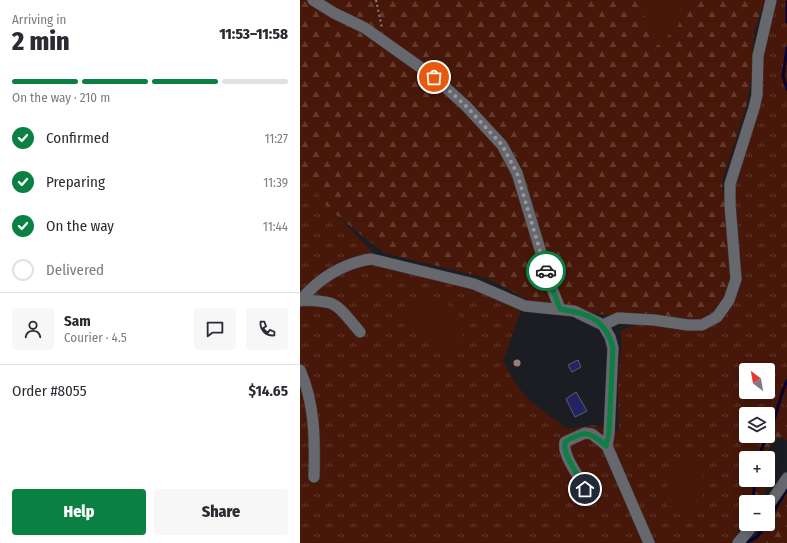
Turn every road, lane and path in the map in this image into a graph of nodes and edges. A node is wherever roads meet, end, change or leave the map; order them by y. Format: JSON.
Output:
{"nodes":[{"id":1,"x":313,"y":0,"type":"edge"},
{"id":2,"x":376,"y":0,"type":"edge"},
{"id":3,"x":771,"y":0,"type":"edge"},
{"id":4,"x":385,"y":42,"type":"junction"},
{"id":5,"x":300,"y":300,"type":"edge"},
{"id":6,"x":560,"y":309,"type":"junction"},
{"id":7,"x":602,"y":324,"type":"junction"},
{"id":8,"x":360,"y":332,"type":"dead end"},
{"id":9,"x":300,"y":370,"type":"edge"},
{"id":10,"x":606,"y":446,"type":"junction"},
{"id":11,"x":314,"y":477,"type":"dead end"},
{"id":12,"x":787,"y":478,"type":"edge"},
{"id":13,"x":585,"y":489,"type":"dead end"},
{"id":14,"x":775,"y":496,"type":"edge"},
{"id":15,"x":748,"y":531,"type":"edge"},
{"id":16,"x":738,"y":542,"type":"edge"},
{"id":17,"x":649,"y":543,"type":"edge"}],
"edges":[{"from":1,"to":4,"type":"street"},
{"from":2,"to":4,"type":"path"},
{"from":3,"to":7,"type":"street"},
{"from":4,"to":6,"type":"street"},
{"from":5,"to":6,"type":"street"},
{"from":5,"to":8,"type":"street"},
{"from":6,"to":7,"type":"street"},
{"from":7,"to":10,"type":"street"},
{"from":9,"to":11,"type":"street"},
{"from":10,"to":13,"type":"street"},
{"from":10,"to":17,"type":"street"},
{"from":12,"to":14,"type":"street"},
{"from":15,"to":16,"type":"street"}]}
